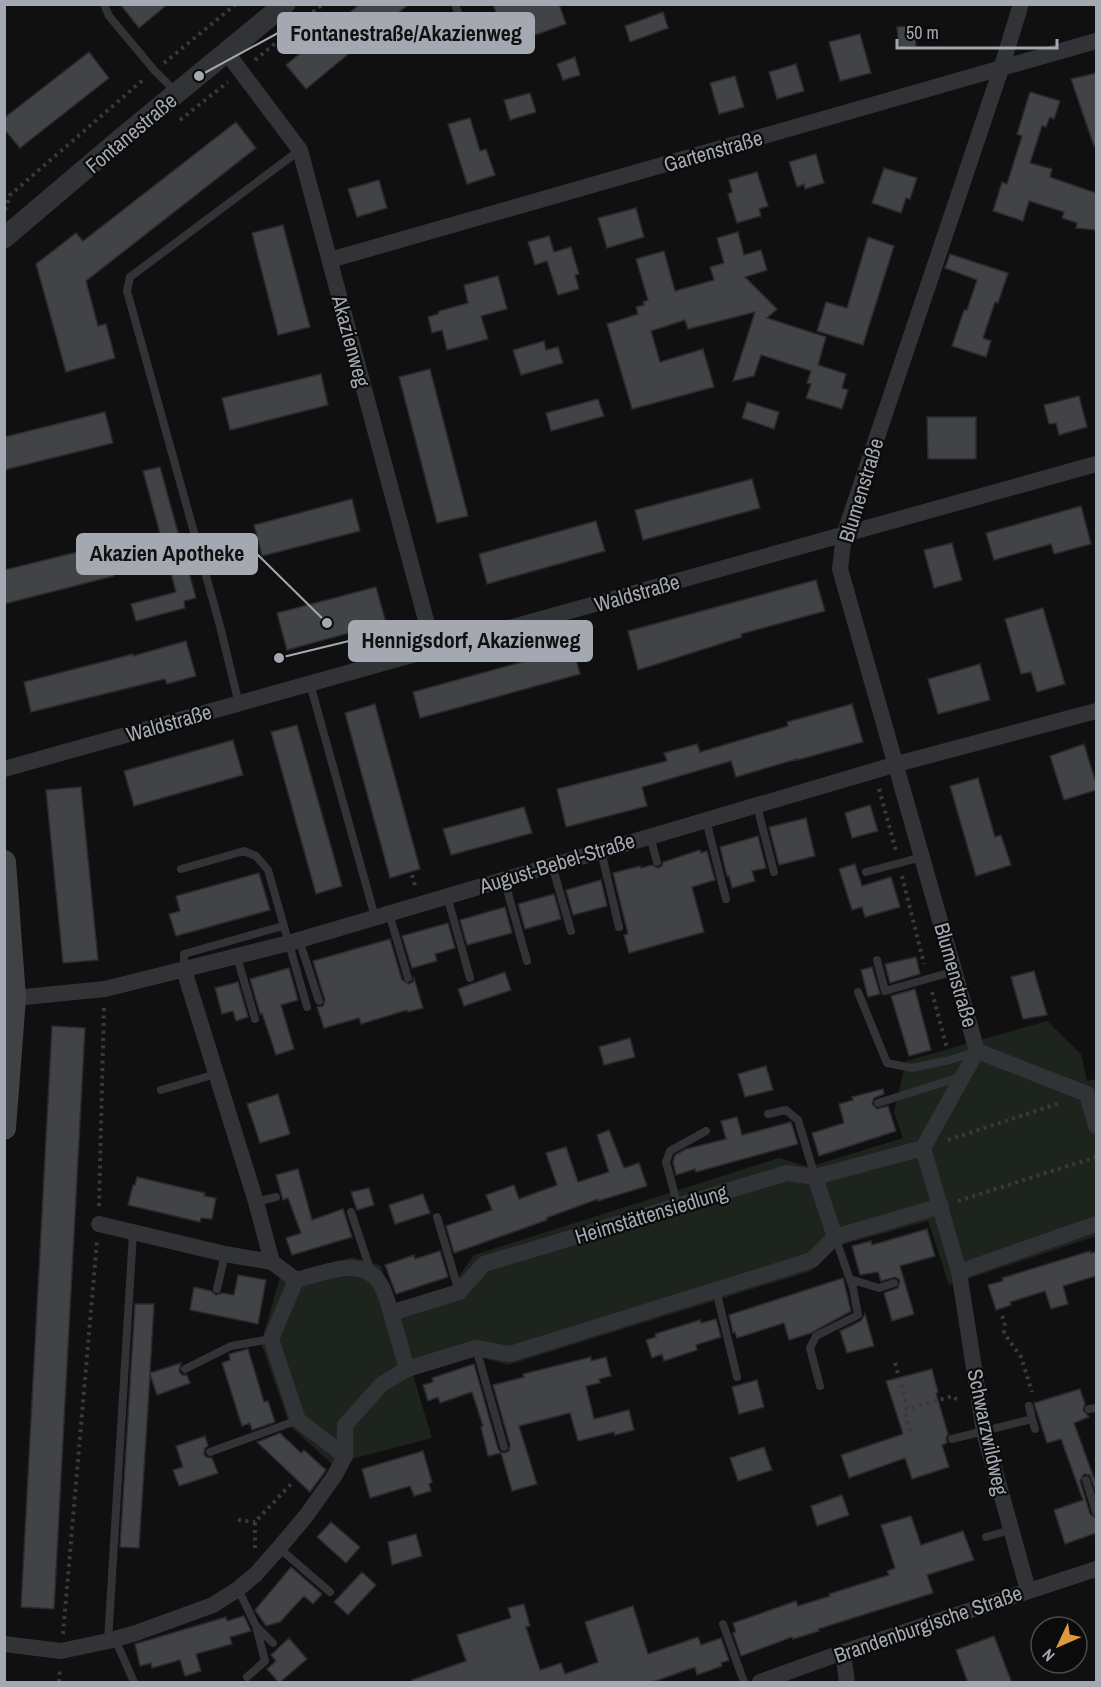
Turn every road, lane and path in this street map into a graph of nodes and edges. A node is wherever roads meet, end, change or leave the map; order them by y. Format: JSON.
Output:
{"nodes":[{"id":1,"x":104,"y":4,"type":"edge"},
{"id":2,"x":236,"y":4,"type":"edge"},
{"id":3,"x":285,"y":4,"type":"edge"},
{"id":4,"x":455,"y":4,"type":"edge"},
{"id":5,"x":1021,"y":4,"type":"edge"},
{"id":6,"x":464,"y":30,"type":"dead end"},
{"id":7,"x":1096,"y":41,"type":"edge"},
{"id":8,"x":227,"y":53,"type":"junction"},
{"id":9,"x":175,"y":54,"type":"junction"},
{"id":10,"x":179,"y":59,"type":"dead end"},
{"id":11,"x":1001,"y":69,"type":"junction"},
{"id":12,"x":154,"y":70,"type":"junction"},
{"id":13,"x":177,"y":93,"type":"junction"},
{"id":14,"x":300,"y":150,"type":"junction"},
{"id":15,"x":4,"y":210,"type":"edge"},
{"id":16,"x":4,"y":238,"type":"edge"},
{"id":17,"x":330,"y":260,"type":"junction"},
{"id":18,"x":1096,"y":464,"type":"edge"},
{"id":19,"x":844,"y":535,"type":"junction"},
{"id":20,"x":434,"y":650,"type":"junction"},
{"id":21,"x":310,"y":684,"type":"junction"},
{"id":22,"x":239,"y":704,"type":"junction"},
{"id":23,"x":1096,"y":711,"type":"edge"},
{"id":24,"x":897,"y":764,"type":"junction"},
{"id":25,"x":4,"y":769,"type":"edge"},
{"id":26,"x":875,"y":770,"type":"junction"},
{"id":27,"x":757,"y":807,"type":"junction"},
{"id":28,"x":706,"y":820,"type":"junction"},
{"id":29,"x":650,"y":836,"type":"junction"},
{"id":30,"x":601,"y":851,"type":"junction"},
{"id":31,"x":922,"y":857,"type":"junction"},
{"id":32,"x":4,"y":862,"type":"edge"},
{"id":33,"x":657,"y":862,"type":"dead end"},
{"id":34,"x":899,"y":862,"type":"junction"},
{"id":35,"x":552,"y":865,"type":"junction"},
{"id":36,"x":181,"y":869,"type":"dead end"},
{"id":37,"x":774,"y":872,"type":"dead end"},
{"id":38,"x":866,"y":872,"type":"dead end"},
{"id":39,"x":504,"y":878,"type":"junction"},
{"id":40,"x":447,"y":896,"type":"junction"},
{"id":41,"x":726,"y":899,"type":"dead end"},
{"id":42,"x":382,"y":915,"type":"junction"},
{"id":43,"x":283,"y":926,"type":"junction"},
{"id":44,"x":619,"y":927,"type":"dead end"},
{"id":45,"x":571,"y":932,"type":"dead end"},
{"id":46,"x":294,"y":941,"type":"junction"},
{"id":47,"x":237,"y":957,"type":"junction"},
{"id":48,"x":878,"y":960,"type":"dead end"},
{"id":49,"x":527,"y":962,"type":"dead end"},
{"id":50,"x":184,"y":970,"type":"junction"},
{"id":51,"x":955,"y":971,"type":"junction"},
{"id":52,"x":928,"y":977,"type":"junction"},
{"id":53,"x":408,"y":978,"type":"dead end"},
{"id":54,"x":470,"y":978,"type":"dead end"},
{"id":55,"x":105,"y":989,"type":"junction"},
{"id":56,"x":858,"y":992,"type":"dead end"},
{"id":57,"x":9,"y":998,"type":"edge"},
{"id":58,"x":319,"y":1001,"type":"dead end"},
{"id":59,"x":307,"y":1007,"type":"dead end"},
{"id":60,"x":255,"y":1019,"type":"dead end"},
{"id":61,"x":977,"y":1051,"type":"junction"},
{"id":62,"x":950,"y":1060,"type":"junction"},
{"id":63,"x":216,"y":1074,"type":"junction"},
{"id":64,"x":964,"y":1075,"type":"junction"},
{"id":65,"x":161,"y":1090,"type":"dead end"},
{"id":66,"x":1092,"y":1092,"type":"edge"},
{"id":67,"x":878,"y":1103,"type":"dead end"},
{"id":68,"x":768,"y":1114,"type":"dead end"},
{"id":69,"x":1096,"y":1126,"type":"edge"},
{"id":70,"x":4,"y":1128,"type":"edge"},
{"id":71,"x":706,"y":1131,"type":"dead end"},
{"id":72,"x":923,"y":1148,"type":"junction"},
{"id":73,"x":1096,"y":1157,"type":"edge"},
{"id":74,"x":815,"y":1176,"type":"junction"},
{"id":75,"x":276,"y":1197,"type":"dead end"},
{"id":76,"x":256,"y":1202,"type":"junction"},
{"id":77,"x":678,"y":1206,"type":"junction"},
{"id":78,"x":940,"y":1206,"type":"junction"},
{"id":79,"x":351,"y":1212,"type":"dead end"},
{"id":80,"x":437,"y":1217,"type":"dead end"},
{"id":81,"x":99,"y":1224,"type":"junction"},
{"id":82,"x":1096,"y":1224,"type":"edge"},
{"id":83,"x":133,"y":1233,"type":"junction"},
{"id":84,"x":835,"y":1237,"type":"junction"},
{"id":85,"x":225,"y":1254,"type":"junction"},
{"id":86,"x":272,"y":1262,"type":"junction"},
{"id":87,"x":371,"y":1272,"type":"junction"},
{"id":88,"x":959,"y":1272,"type":"junction"},
{"id":89,"x":850,"y":1279,"type":"junction"},
{"id":90,"x":296,"y":1280,"type":"junction"},
{"id":91,"x":894,"y":1283,"type":"dead end"},
{"id":92,"x":217,"y":1289,"type":"dead end"},
{"id":93,"x":716,"y":1290,"type":"junction"},
{"id":94,"x":459,"y":1292,"type":"junction"},
{"id":95,"x":392,"y":1312,"type":"junction"},
{"id":96,"x":1002,"y":1316,"type":"dead end"},
{"id":97,"x":271,"y":1339,"type":"junction"},
{"id":98,"x":476,"y":1348,"type":"junction"},
{"id":99,"x":895,"y":1363,"type":"dead end"},
{"id":100,"x":185,"y":1369,"type":"dead end"},
{"id":101,"x":407,"y":1369,"type":"junction"},
{"id":102,"x":737,"y":1377,"type":"dead end"},
{"id":103,"x":820,"y":1386,"type":"dead end"},
{"id":104,"x":1029,"y":1406,"type":"joint"},
{"id":105,"x":908,"y":1408,"type":"junction"},
{"id":106,"x":1032,"y":1419,"type":"junction"},
{"id":107,"x":298,"y":1420,"type":"junction"},
{"id":108,"x":1035,"y":1429,"type":"dead end"},
{"id":109,"x":909,"y":1431,"type":"dead end"},
{"id":110,"x":984,"y":1432,"type":"junction"},
{"id":111,"x":965,"y":1435,"type":"junction"},
{"id":112,"x":952,"y":1438,"type":"dead end"},
{"id":113,"x":504,"y":1447,"type":"dead end"},
{"id":114,"x":210,"y":1452,"type":"dead end"},
{"id":115,"x":345,"y":1456,"type":"junction"},
{"id":116,"x":1086,"y":1480,"type":"dead end"},
{"id":117,"x":292,"y":1483,"type":"dead end"},
{"id":118,"x":1096,"y":1512,"type":"edge"},
{"id":119,"x":238,"y":1520,"type":"dead end"},
{"id":120,"x":255,"y":1522,"type":"junction"},
{"id":121,"x":1010,"y":1530,"type":"junction"},
{"id":122,"x":986,"y":1537,"type":"dead end"},
{"id":123,"x":279,"y":1548,"type":"junction"},
{"id":124,"x":1096,"y":1569,"type":"edge"},
{"id":125,"x":256,"y":1574,"type":"junction"},
{"id":126,"x":238,"y":1589,"type":"junction"},
{"id":127,"x":1028,"y":1590,"type":"junction"},
{"id":128,"x":330,"y":1592,"type":"dead end"},
{"id":129,"x":723,"y":1624,"type":"dead end"},
{"id":130,"x":256,"y":1626,"type":"junction"},
{"id":131,"x":111,"y":1640,"type":"junction"},
{"id":132,"x":273,"y":1642,"type":"dead end"},
{"id":133,"x":4,"y":1644,"type":"edge"},
{"id":134,"x":61,"y":1651,"type":"junction"},
{"id":135,"x":843,"y":1652,"type":"junction"},
{"id":136,"x":247,"y":1677,"type":"dead end"},
{"id":137,"x":59,"y":1683,"type":"edge"},
{"id":138,"x":134,"y":1683,"type":"edge"},
{"id":139,"x":744,"y":1683,"type":"edge"},
{"id":140,"x":760,"y":1683,"type":"edge"},
{"id":141,"x":847,"y":1683,"type":"edge"}],
"edges":[{"from":1,"to":12,"type":"lane"},
{"from":2,"to":9,"type":"path"},
{"from":3,"to":8,"type":"street","name":"Fontanestraße"},
{"from":4,"to":6,"type":"lane"},
{"from":5,"to":11,"type":"street","name":"Blumenstraße"},
{"from":7,"to":11,"type":"street","name":"Gartenstraße"},
{"from":8,"to":13,"type":"street","name":"Fontanestraße"},
{"from":8,"to":14,"type":"street","name":"Akazienweg"},
{"from":9,"to":10,"type":"path"},
{"from":9,"to":12,"type":"path"},
{"from":11,"to":17,"type":"street","name":"Gartenstraße"},
{"from":11,"to":19,"type":"street","name":"Blumenstraße"},
{"from":12,"to":13,"type":"lane"},
{"from":12,"to":15,"type":"path"},
{"from":13,"to":16,"type":"street","name":"Fontanestraße"},
{"from":14,"to":17,"type":"street","name":"Akazienweg"},
{"from":14,"to":22,"type":"lane"},
{"from":17,"to":20,"type":"street","name":"Akazienweg"},
{"from":18,"to":19,"type":"street","name":"Waldstraße"},
{"from":19,"to":20,"type":"street","name":"Waldstraße"},
{"from":19,"to":24,"type":"street","name":"Blumenstraße"},
{"from":20,"to":21,"type":"street","name":"Waldstraße"},
{"from":21,"to":22,"type":"street","name":"Waldstraße"},
{"from":21,"to":42,"type":"lane"},
{"from":22,"to":25,"type":"street","name":"Waldstraße"},
{"from":23,"to":24,"type":"street","name":"August-Bebel-Straße"},
{"from":24,"to":26,"type":"street","name":"August-Bebel-Straße"},
{"from":24,"to":31,"type":"street","name":"Blumenstraße"},
{"from":26,"to":27,"type":"street","name":"August-Bebel-Straße"},
{"from":26,"to":34,"type":"path"},
{"from":27,"to":28,"type":"street","name":"August-Bebel-Straße"},
{"from":27,"to":37,"type":"lane"},
{"from":28,"to":29,"type":"street","name":"August-Bebel-Straße"},
{"from":28,"to":41,"type":"lane"},
{"from":29,"to":30,"type":"street","name":"August-Bebel-Straße"},
{"from":29,"to":33,"type":"lane"},
{"from":30,"to":35,"type":"street","name":"August-Bebel-Straße"},
{"from":30,"to":44,"type":"lane"},
{"from":31,"to":34,"type":"lane"},
{"from":31,"to":51,"type":"street","name":"Blumenstraße"},
{"from":32,"to":57,"type":"main road"},
{"from":34,"to":38,"type":"lane"},
{"from":34,"to":52,"type":"path"},
{"from":35,"to":39,"type":"street","name":"August-Bebel-Straße"},
{"from":35,"to":45,"type":"lane"},
{"from":36,"to":43,"type":"lane"},
{"from":39,"to":40,"type":"street","name":"August-Bebel-Straße"},
{"from":39,"to":49,"type":"lane"},
{"from":40,"to":42,"type":"street","name":"August-Bebel-Straße"},
{"from":40,"to":54,"type":"lane"},
{"from":42,"to":46,"type":"street","name":"August-Bebel-Straße"},
{"from":42,"to":53,"type":"lane"},
{"from":43,"to":46,"type":"lane"},
{"from":43,"to":50,"type":"lane"},
{"from":46,"to":47,"type":"street","name":"August-Bebel-Straße"},
{"from":46,"to":58,"type":"lane"},
{"from":46,"to":59,"type":"lane"},
{"from":47,"to":50,"type":"street","name":"August-Bebel-Straße"},
{"from":47,"to":60,"type":"lane"},
{"from":48,"to":52,"type":"lane"},
{"from":50,"to":55,"type":"street","name":"August-Bebel-Straße"},
{"from":50,"to":63,"type":"street"},
{"from":51,"to":52,"type":"lane"},
{"from":51,"to":61,"type":"street","name":"Blumenstraße"},
{"from":52,"to":62,"type":"path"},
{"from":55,"to":57,"type":"street","name":"August-Bebel-Straße"},
{"from":55,"to":81,"type":"path"},
{"from":56,"to":62,"type":"lane"},
{"from":57,"to":70,"type":"main road"},
{"from":61,"to":62,"type":"lane"},
{"from":61,"to":64,"type":"street"},
{"from":61,"to":66,"type":"street"},
{"from":63,"to":65,"type":"lane"},
{"from":63,"to":76,"type":"street"},
{"from":64,"to":67,"type":"lane"},
{"from":64,"to":72,"type":"street"},
{"from":66,"to":69,"type":"street"},
{"from":66,"to":72,"type":"path"},
{"from":68,"to":74,"type":"lane"},
{"from":71,"to":77,"type":"lane"},
{"from":72,"to":74,"type":"street","name":"Heimstättensiedlung"},
{"from":72,"to":78,"type":"street"},
{"from":73,"to":78,"type":"path"},
{"from":74,"to":77,"type":"street","name":"Heimstättensiedlung"},
{"from":74,"to":84,"type":"street"},
{"from":75,"to":76,"type":"lane"},
{"from":76,"to":86,"type":"street"},
{"from":77,"to":94,"type":"street","name":"Heimstättensiedlung"},
{"from":78,"to":84,"type":"street"},
{"from":78,"to":88,"type":"street"},
{"from":79,"to":87,"type":"lane"},
{"from":80,"to":94,"type":"lane"},
{"from":81,"to":83,"type":"street"},
{"from":81,"to":134,"type":"path"},
{"from":82,"to":88,"type":"street"},
{"from":83,"to":85,"type":"street"},
{"from":83,"to":131,"type":"lane"},
{"from":84,"to":89,"type":"lane"},
{"from":84,"to":93,"type":"street"},
{"from":85,"to":86,"type":"street"},
{"from":85,"to":92,"type":"lane"},
{"from":86,"to":90,"type":"street"},
{"from":87,"to":90,"type":"street"},
{"from":87,"to":95,"type":"street"},
{"from":88,"to":110,"type":"street","name":"Schwarzwildweg"},
{"from":89,"to":91,"type":"lane"},
{"from":89,"to":103,"type":"lane"},
{"from":90,"to":97,"type":"street"},
{"from":93,"to":98,"type":"street"},
{"from":93,"to":102,"type":"lane"},
{"from":94,"to":95,"type":"street"},
{"from":95,"to":101,"type":"street"},
{"from":96,"to":104,"type":"path"},
{"from":97,"to":100,"type":"lane"},
{"from":97,"to":107,"type":"street"},
{"from":98,"to":101,"type":"street"},
{"from":98,"to":113,"type":"lane"},
{"from":99,"to":105,"type":"path"},
{"from":101,"to":115,"type":"street"},
{"from":104,"to":106,"type":"lane"},
{"from":105,"to":109,"type":"path"},
{"from":105,"to":111,"type":"path"},
{"from":106,"to":108,"type":"lane"},
{"from":106,"to":110,"type":"lane"},
{"from":107,"to":114,"type":"lane"},
{"from":107,"to":115,"type":"street"},
{"from":110,"to":111,"type":"lane"},
{"from":110,"to":121,"type":"street","name":"Schwarzwildweg"},
{"from":111,"to":112,"type":"lane"},
{"from":115,"to":123,"type":"street"},
{"from":116,"to":118,"type":"lane"},
{"from":117,"to":120,"type":"path"},
{"from":119,"to":120,"type":"path"},
{"from":120,"to":125,"type":"path"},
{"from":121,"to":122,"type":"lane"},
{"from":121,"to":127,"type":"street","name":"Schwarzwildweg"},
{"from":123,"to":125,"type":"street"},
{"from":123,"to":128,"type":"lane"},
{"from":124,"to":127,"type":"street","name":"Brandenburgische Straße"},
{"from":125,"to":126,"type":"street"},
{"from":126,"to":130,"type":"lane"},
{"from":126,"to":131,"type":"street"},
{"from":127,"to":135,"type":"street","name":"Brandenburgische Straße"},
{"from":129,"to":139,"type":"lane"},
{"from":130,"to":132,"type":"lane"},
{"from":130,"to":136,"type":"lane"},
{"from":131,"to":134,"type":"street"},
{"from":131,"to":138,"type":"lane"},
{"from":133,"to":134,"type":"street"},
{"from":134,"to":137,"type":"path"},
{"from":135,"to":140,"type":"street","name":"Brandenburgische Straße"},
{"from":135,"to":141,"type":"street"}]}
